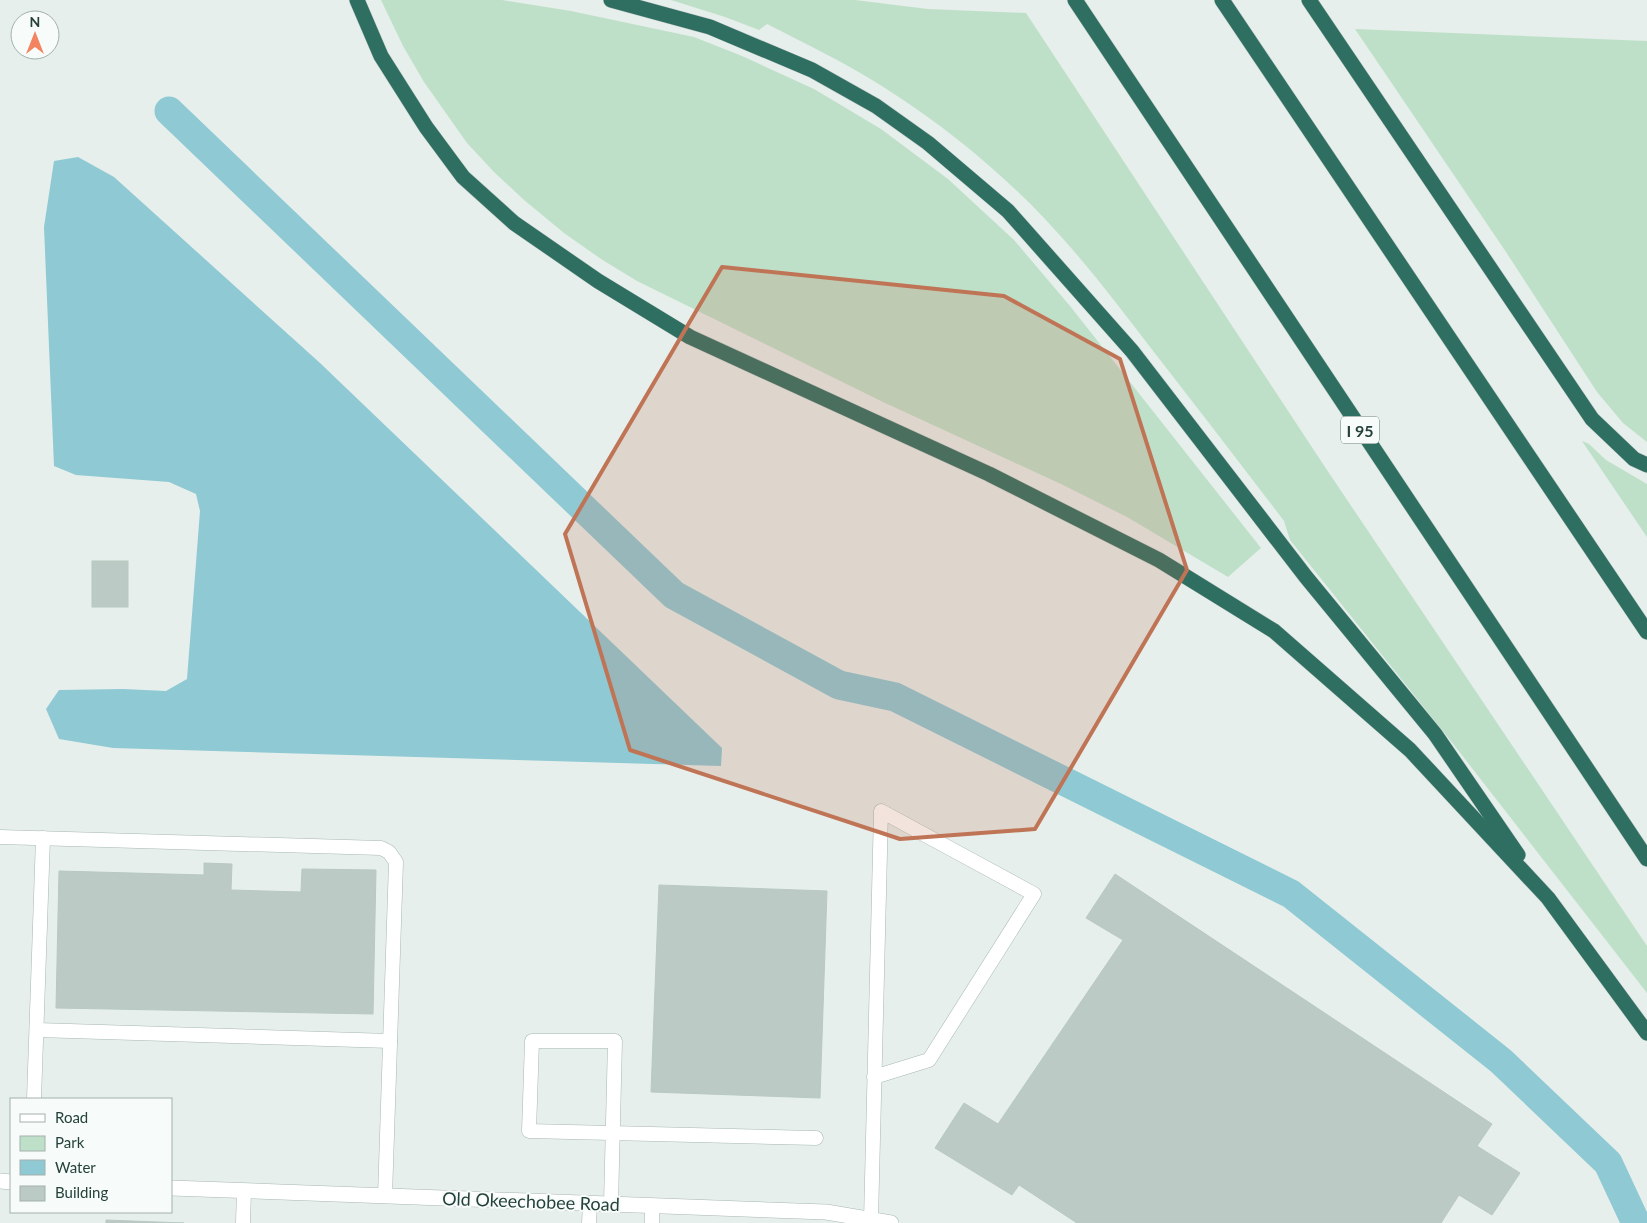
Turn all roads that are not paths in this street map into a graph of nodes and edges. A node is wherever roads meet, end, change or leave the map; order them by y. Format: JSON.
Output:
{"nodes":[{"id":1,"x":356,"y":0,"type":"edge"},
{"id":2,"x":611,"y":0,"type":"edge"},
{"id":3,"x":1075,"y":0,"type":"edge"},
{"id":4,"x":1222,"y":0,"type":"edge"},
{"id":5,"x":1308,"y":0,"type":"edge"},
{"id":6,"x":1647,"y":465,"type":"edge"},
{"id":7,"x":1647,"y":632,"type":"edge"},
{"id":8,"x":0,"y":837,"type":"edge"},
{"id":9,"x":43,"y":838,"type":"junction"},
{"id":10,"x":1647,"y":859,"type":"edge"},
{"id":11,"x":1548,"y":898,"type":"junction"},
{"id":12,"x":36,"y":1030,"type":"junction"},
{"id":13,"x":1647,"y":1033,"type":"edge"},
{"id":14,"x":390,"y":1041,"type":"junction"},
{"id":15,"x":874,"y":1076,"type":"junction"},
{"id":16,"x":34,"y":1098,"type":"edge"},
{"id":17,"x":612,"y":1133,"type":"junction"},
{"id":18,"x":816,"y":1138,"type":"dead end"},
{"id":19,"x":172,"y":1188,"type":"edge"},
{"id":20,"x":244,"y":1191,"type":"junction"},
{"id":21,"x":385,"y":1196,"type":"junction"},
{"id":22,"x":590,"y":1204,"type":"junction"},
{"id":23,"x":611,"y":1204,"type":"junction"},
{"id":24,"x":652,"y":1206,"type":"junction"},
{"id":25,"x":871,"y":1220,"type":"junction"},
{"id":26,"x":242,"y":1223,"type":"edge"},
{"id":27,"x":590,"y":1223,"type":"edge"},
{"id":28,"x":652,"y":1223,"type":"edge"},
{"id":29,"x":891,"y":1223,"type":"edge"}],
"edges":[{"from":1,"to":11,"type":"highway"},
{"from":2,"to":11,"type":"highway"},
{"from":3,"to":10,"type":"highway","number":"I 95"},
{"from":4,"to":7,"type":"highway"},
{"from":5,"to":6,"type":"highway"},
{"from":8,"to":9,"type":"lane"},
{"from":9,"to":12,"type":"lane"},
{"from":9,"to":14,"type":"lane"},
{"from":11,"to":13,"type":"highway"},
{"from":12,"to":14,"type":"lane"},
{"from":12,"to":16,"type":"lane"},
{"from":14,"to":21,"type":"lane"},
{"from":15,"to":15,"type":"lane"},
{"from":15,"to":25,"type":"lane"},
{"from":17,"to":17,"type":"lane"},
{"from":17,"to":18,"type":"lane"},
{"from":17,"to":23,"type":"lane"},
{"from":19,"to":20,"type":"street","name":"Old Okeechobee Road"},
{"from":20,"to":21,"type":"street","name":"Old Okeechobee Road"},
{"from":20,"to":26,"type":"lane"},
{"from":21,"to":22,"type":"street","name":"Old Okeechobee Road"},
{"from":22,"to":23,"type":"street","name":"Old Okeechobee Road"},
{"from":22,"to":27,"type":"lane"},
{"from":23,"to":24,"type":"street","name":"Old Okeechobee Road"},
{"from":24,"to":25,"type":"street","name":"Old Okeechobee Road"},
{"from":24,"to":28,"type":"lane"},
{"from":25,"to":29,"type":"street","name":"Old Okeechobee Road"}]}
